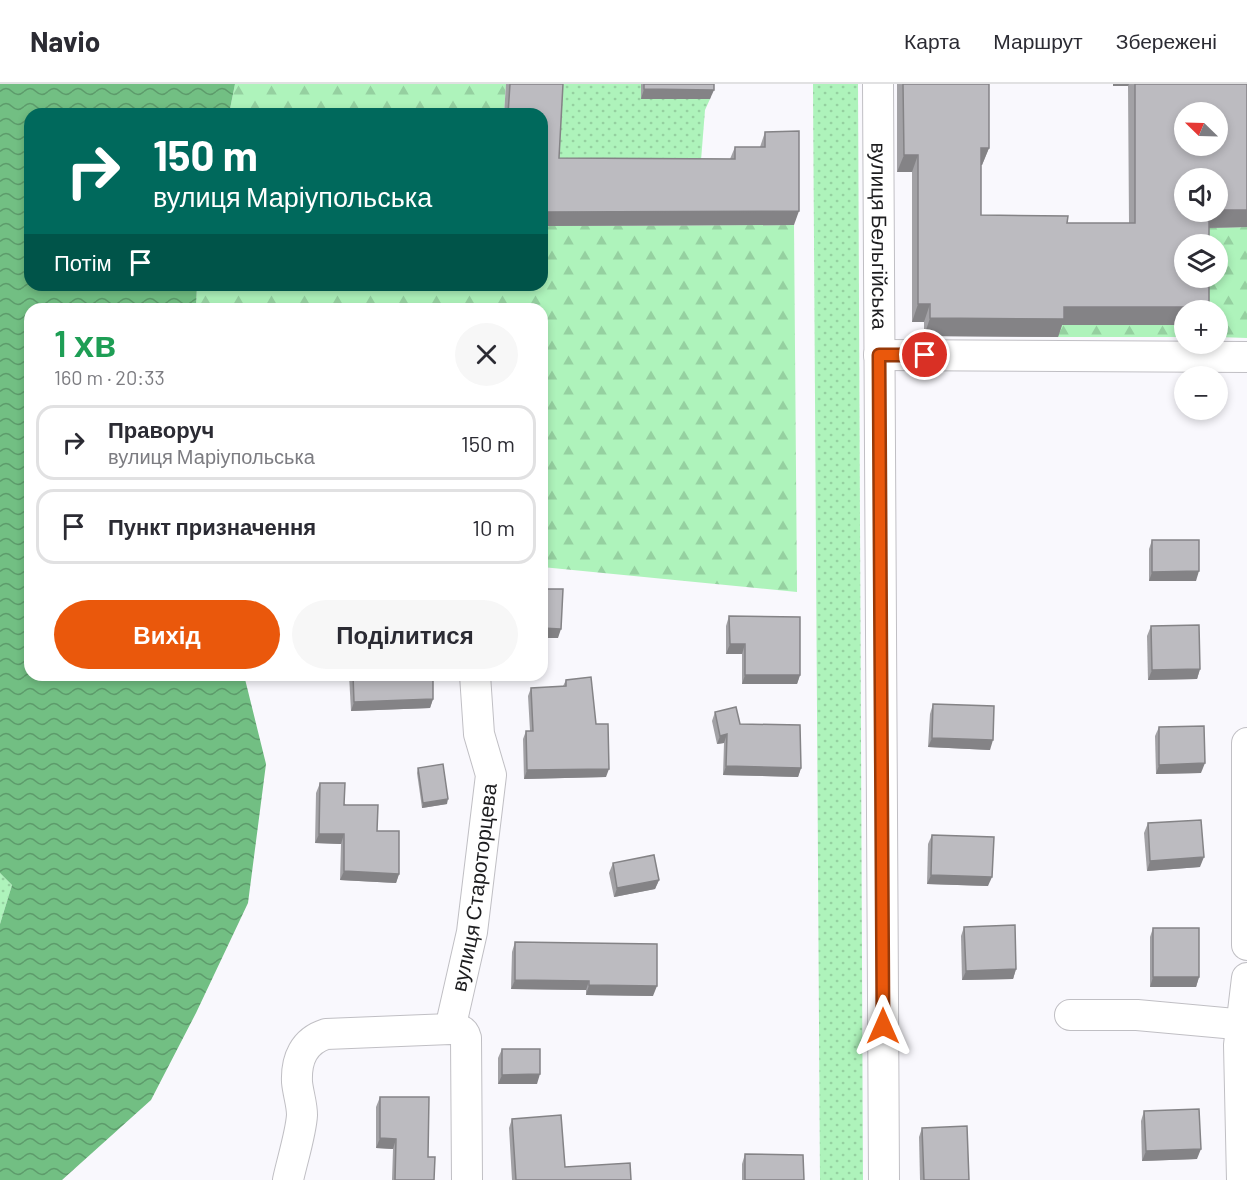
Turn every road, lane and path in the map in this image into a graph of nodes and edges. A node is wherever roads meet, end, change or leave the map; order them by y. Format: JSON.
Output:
{"nodes":[{"id":1,"x":878,"y":84,"type":"edge"},
{"id":2,"x":879,"y":355,"type":"junction"},
{"id":3,"x":1247,"y":357,"type":"edge"},
{"id":4,"x":475,"y":681,"type":"edge"},
{"id":5,"x":1247,"y":743,"type":"edge"},
{"id":6,"x":1247,"y":945,"type":"edge"},
{"id":7,"x":1247,"y":978,"type":"edge"},
{"id":8,"x":1070,"y":1015,"type":"dead end"},
{"id":9,"x":1244,"y":1025,"type":"edge"},
{"id":10,"x":457,"y":1031,"type":"junction"},
{"id":11,"x":288,"y":1180,"type":"edge"},
{"id":12,"x":467,"y":1180,"type":"edge"},
{"id":13,"x":884,"y":1180,"type":"edge"},
{"id":14,"x":1242,"y":1180,"type":"edge"}],
"edges":[{"from":1,"to":2,"type":"street","name":"вулиця Бельгійська"},
{"from":2,"to":3,"type":"street"},
{"from":2,"to":13,"type":"street","name":"вулиця Бельгійська"},
{"from":4,"to":10,"type":"street","name":"вулиця Староторцева"},
{"from":5,"to":6,"type":"street"},
{"from":7,"to":9,"type":"street"},
{"from":8,"to":9,"type":"street"},
{"from":9,"to":14,"type":"street"},
{"from":10,"to":11,"type":"street"},
{"from":10,"to":12,"type":"street","name":"вулиця Староторцева"}]}
